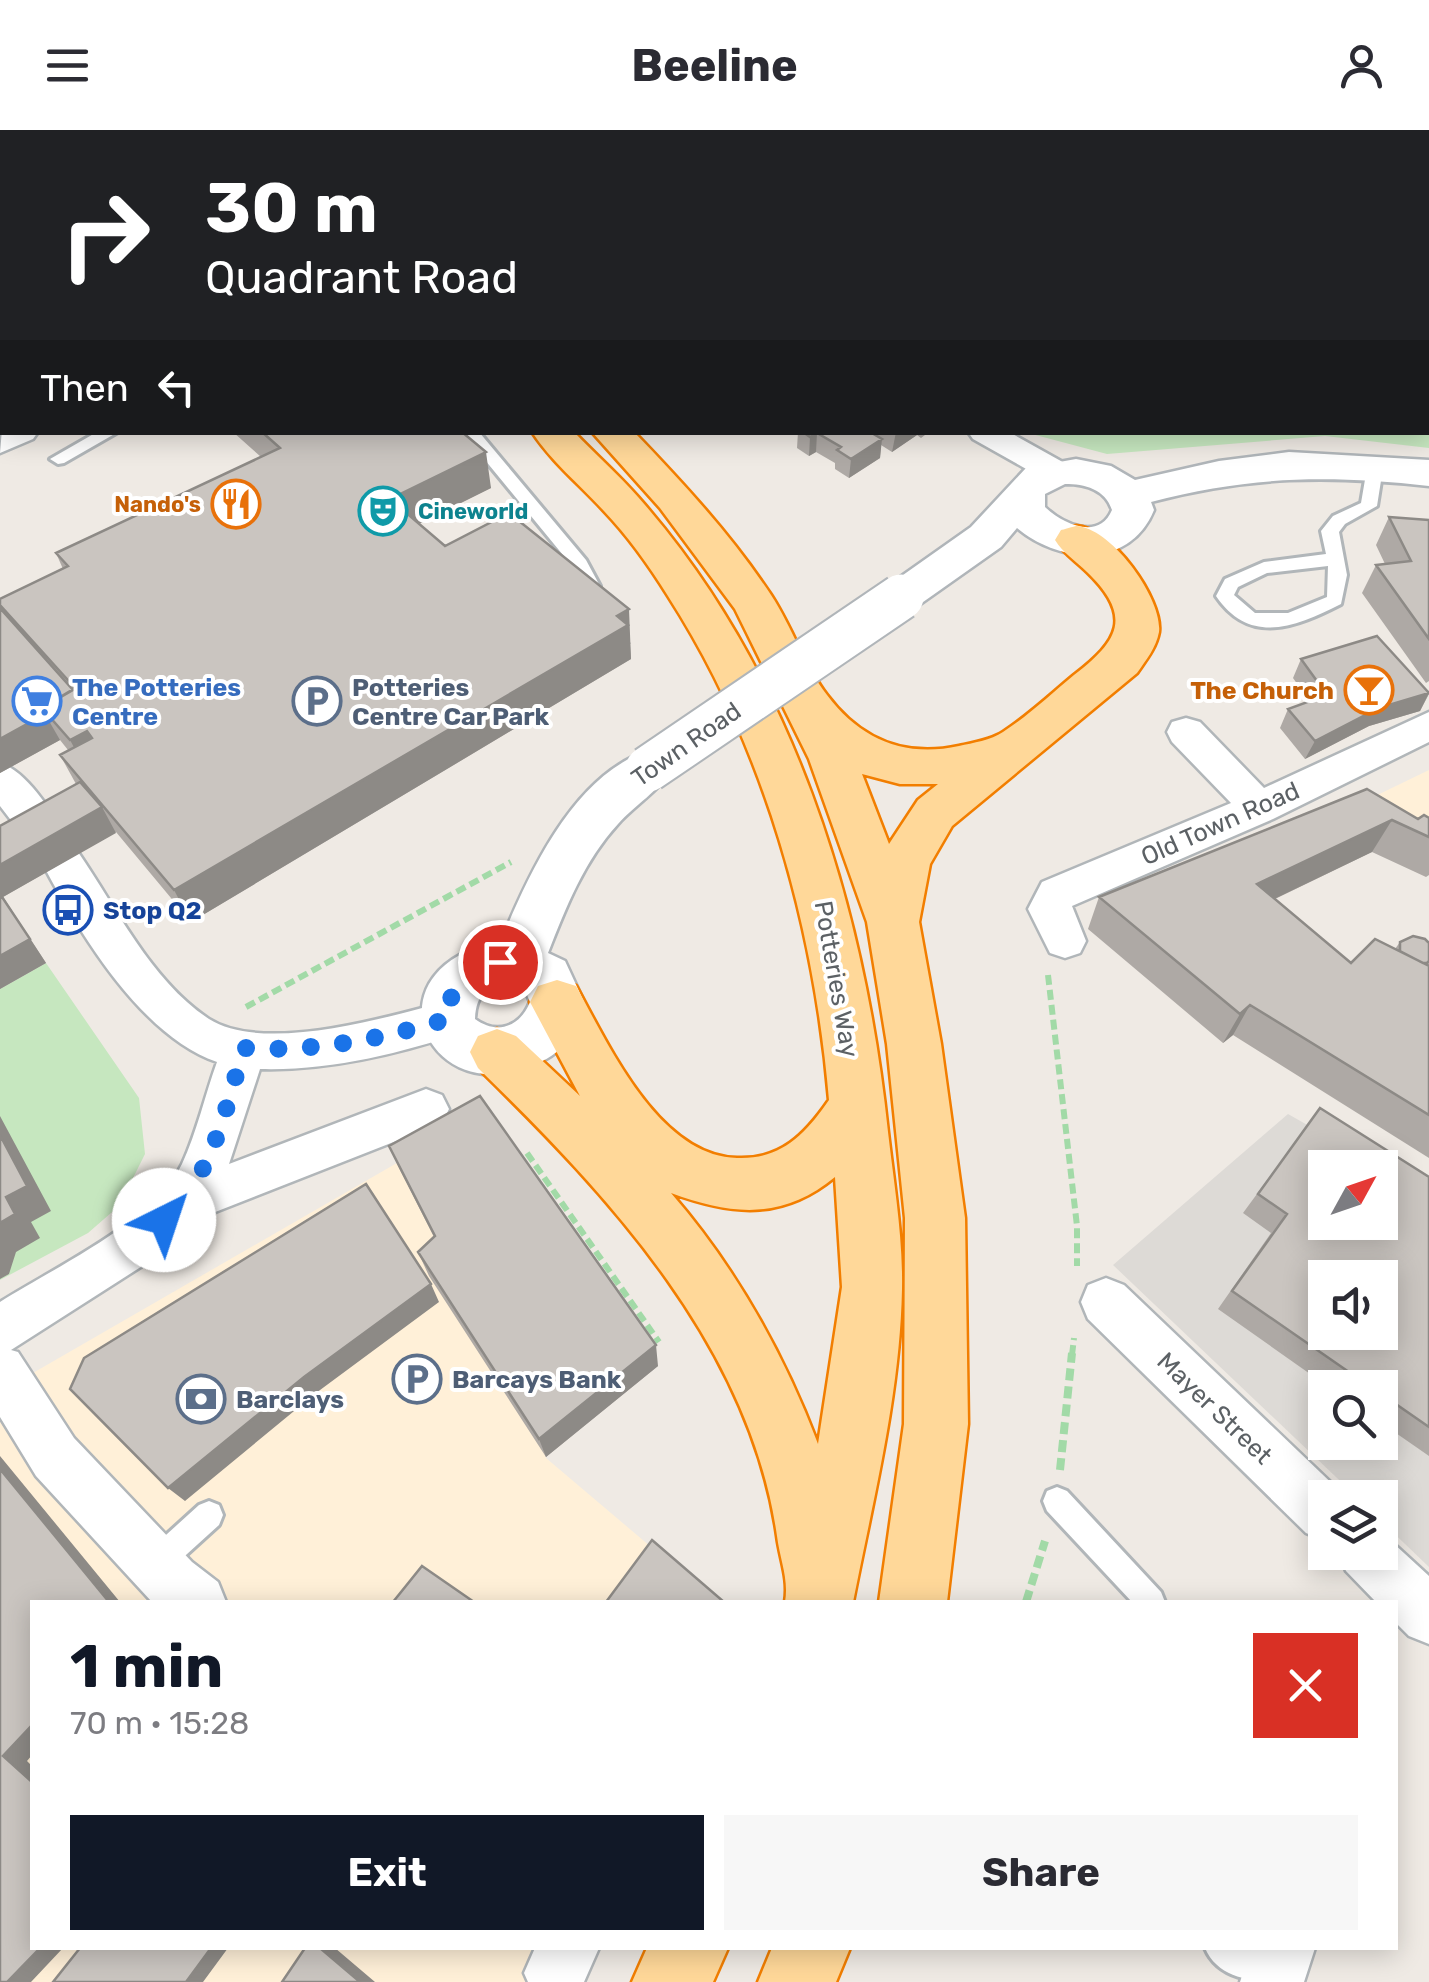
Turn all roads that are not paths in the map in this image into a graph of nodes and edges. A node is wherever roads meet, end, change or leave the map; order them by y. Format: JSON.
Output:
{"nodes":[{"id":1,"x":104,"y":435,"type":"edge"},
{"id":2,"x":472,"y":435,"type":"edge"},
{"id":3,"x":553,"y":435,"type":"edge"},
{"id":4,"x":614,"y":435,"type":"edge"},
{"id":5,"x":987,"y":435,"type":"edge"},
{"id":6,"x":58,"y":459,"type":"dead end"},
{"id":7,"x":1375,"y":468,"type":"junction"},
{"id":8,"x":1429,"y":472,"type":"edge"},
{"id":9,"x":1040,"y":484,"type":"junction"},
{"id":10,"x":1124,"y":513,"type":"junction"},
{"id":11,"x":1064,"y":537,"type":"junction"},
{"id":12,"x":1335,"y":558,"type":"junction"},
{"id":13,"x":909,"y":590,"type":"junction"},
{"id":14,"x":1126,"y":592,"type":"junction"},
{"id":15,"x":584,"y":604,"type":"edge"},
{"id":16,"x":805,"y":697,"type":"junction"},
{"id":17,"x":1429,"y":726,"type":"edge"},
{"id":18,"x":1186,"y":732,"type":"dead end"},
{"id":19,"x":1014,"y":747,"type":"junction"},
{"id":20,"x":0,"y":778,"type":"edge"},
{"id":21,"x":1259,"y":808,"type":"junction"},
{"id":22,"x":893,"y":922,"type":"junction"},
{"id":23,"x":1062,"y":936,"type":"road end"},
{"id":24,"x":518,"y":962,"type":"junction"},
{"id":25,"x":557,"y":1002,"type":"junction"},
{"id":26,"x":448,"y":1019,"type":"junction"},
{"id":27,"x":244,"y":1048,"type":"junction"},
{"id":28,"x":498,"y":1052,"type":"junction"},
{"id":29,"x":858,"y":1100,"type":"junction"},
{"id":30,"x":426,"y":1109,"type":"dead end"},
{"id":31,"x":183,"y":1203,"type":"junction"},
{"id":32,"x":1086,"y":1306,"type":"road end"},
{"id":33,"x":0,"y":1330,"type":"edge"},
{"id":34,"x":0,"y":1370,"type":"edge"},
{"id":35,"x":1308,"y":1499,"type":"edge"},
{"id":36,"x":1057,"y":1501,"type":"road end"},
{"id":37,"x":209,"y":1515,"type":"dead end"},
{"id":38,"x":155,"y":1564,"type":"junction"},
{"id":39,"x":1379,"y":1570,"type":"edge"},
{"id":40,"x":1136,"y":1597,"type":"edge"},
{"id":41,"x":196,"y":1600,"type":"edge"},
{"id":42,"x":818,"y":1600,"type":"edge"},
{"id":43,"x":818,"y":1600,"type":"edge"},
{"id":44,"x":913,"y":1600,"type":"edge"},
{"id":45,"x":1411,"y":1613,"type":"edge"},
{"id":46,"x":688,"y":1950,"type":"edge"},
{"id":47,"x":810,"y":1950,"type":"edge"},
{"id":48,"x":671,"y":1982,"type":"edge"},
{"id":49,"x":798,"y":1982,"type":"edge"}],
"edges":[{"from":1,"to":6,"type":"lane"},
{"from":2,"to":15,"type":"lane"},
{"from":3,"to":29,"type":"highway","name":"Potteries Way"},
{"from":4,"to":16,"type":"highway"},
{"from":5,"to":9,"type":"street"},
{"from":7,"to":8,"type":"main road"},
{"from":7,"to":10,"type":"main road"},
{"from":7,"to":12,"type":"lane"},
{"from":9,"to":10,"type":"main road"},
{"from":9,"to":11,"type":"main road"},
{"from":9,"to":13,"type":"main road","name":"Town Road"},
{"from":10,"to":11,"type":"main road","name":"Town Road"},
{"from":10,"to":14,"type":"highway"},
{"from":11,"to":13,"type":"main road","name":"Town Road"},
{"from":11,"to":14,"type":"highway"},
{"from":12,"to":12,"type":"lane"},
{"from":13,"to":24,"type":"main road","name":"Town Road","bridge":true},
{"from":14,"to":19,"type":"highway"},
{"from":16,"to":19,"type":"highway"},
{"from":16,"to":22,"type":"highway"},
{"from":17,"to":21,"type":"street","name":"Old Town Road"},
{"from":18,"to":21,"type":"street"},
{"from":19,"to":22,"type":"highway"},
{"from":20,"to":27,"type":"street"},
{"from":21,"to":23,"type":"street","name":"Old Town Road"},
{"from":22,"to":44,"type":"highway"},
{"from":24,"to":25,"type":"main road"},
{"from":24,"to":26,"type":"main road"},
{"from":25,"to":28,"type":"main road"},
{"from":25,"to":29,"type":"highway"},
{"from":26,"to":27,"type":"street"},
{"from":26,"to":28,"type":"main road"},
{"from":27,"to":31,"type":"street"},
{"from":28,"to":43,"type":"highway"},
{"from":29,"to":42,"type":"highway","name":"Potteries Way"},
{"from":30,"to":31,"type":"street"},
{"from":31,"to":33,"type":"street"},
{"from":32,"to":35,"type":"street","name":"Mayer Street"},
{"from":34,"to":38,"type":"street"},
{"from":36,"to":40,"type":"lane"},
{"from":37,"to":38,"type":"lane"},
{"from":38,"to":41,"type":"street"},
{"from":39,"to":45,"type":"street"},
{"from":46,"to":48,"type":"highway"},
{"from":47,"to":49,"type":"highway"}]}
